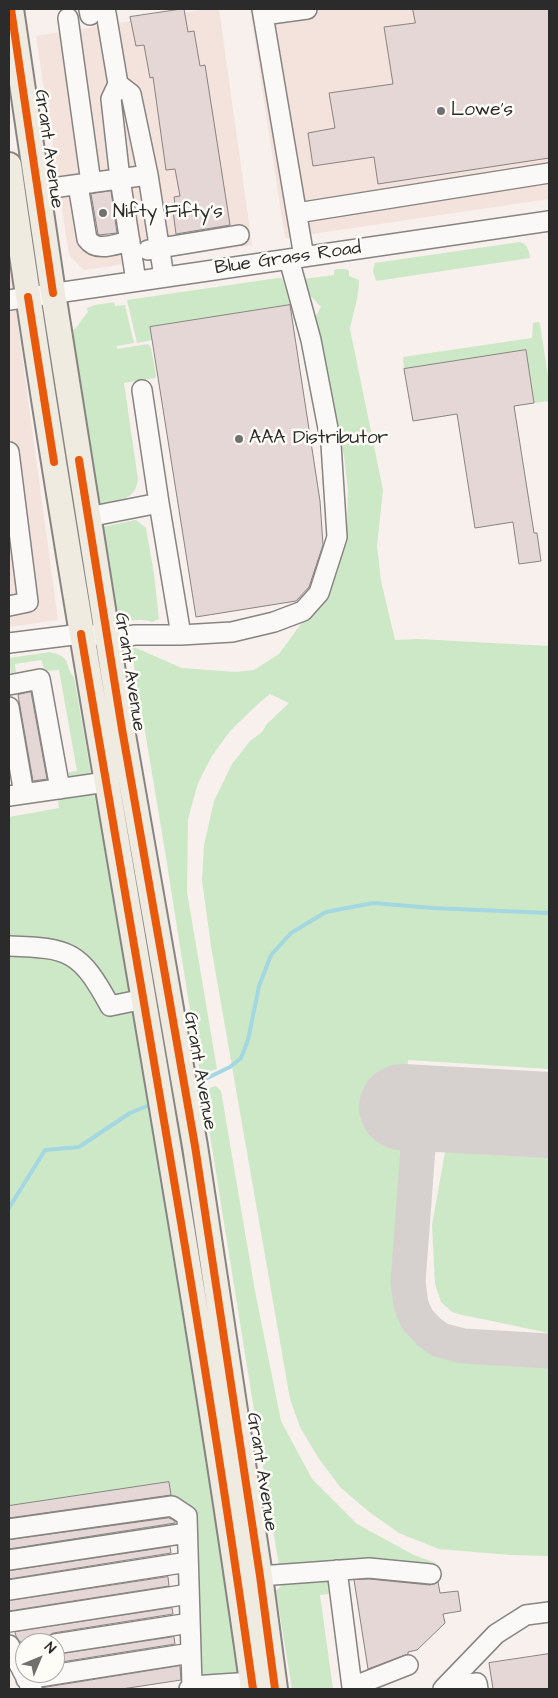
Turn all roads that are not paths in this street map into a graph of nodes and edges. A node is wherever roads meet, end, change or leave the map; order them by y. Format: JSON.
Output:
{"nodes":[{"id":1,"x":11,"y":9,"type":"edge"},
{"id":2,"x":307,"y":9,"type":"edge"},
{"id":3,"x":95,"y":12,"type":"edge"},
{"id":4,"x":263,"y":12,"type":"edge"},
{"id":5,"x":68,"y":18,"type":"dead end"},
{"id":6,"x":9,"y":40,"type":"edge"},
{"id":7,"x":19,"y":62,"type":"junction"},
{"id":8,"x":118,"y":84,"type":"junction"},
{"id":9,"x":9,"y":165,"type":"edge"},
{"id":10,"x":549,"y":173,"type":"edge"},
{"id":11,"x":148,"y":175,"type":"junction"},
{"id":12,"x":120,"y":179,"type":"junction"},
{"id":13,"x":84,"y":184,"type":"junction"},
{"id":14,"x":37,"y":190,"type":"junction"},
{"id":15,"x":12,"y":205,"type":"edge"},
{"id":16,"x":297,"y":213,"type":"junction"},
{"id":17,"x":549,"y":221,"type":"edge"},
{"id":18,"x":239,"y":236,"type":"dead end"},
{"id":19,"x":131,"y":247,"type":"junction"},
{"id":20,"x":159,"y":248,"type":"junction"},
{"id":21,"x":297,"y":258,"type":"junction"},
{"id":22,"x":164,"y":277,"type":"junction"},
{"id":23,"x":136,"y":281,"type":"junction"},
{"id":24,"x":52,"y":293,"type":"junction"},
{"id":25,"x":18,"y":299,"type":"edge"},
{"id":26,"x":142,"y":390,"type":"dead end"},
{"id":27,"x":9,"y":452,"type":"edge"},
{"id":28,"x":11,"y":484,"type":"edge"},
{"id":29,"x":159,"y":504,"type":"junction"},
{"id":30,"x":88,"y":517,"type":"junction"},
{"id":31,"x":9,"y":606,"type":"edge"},
{"id":32,"x":81,"y":634,"type":"junction"},
{"id":33,"x":181,"y":636,"type":"junction"},
{"id":34,"x":107,"y":637,"type":"junction"},
{"id":35,"x":9,"y":643,"type":"edge"},
{"id":36,"x":9,"y":685,"type":"edge"},
{"id":37,"x":9,"y":707,"type":"edge"},
{"id":38,"x":106,"y":782,"type":"junction"},
{"id":39,"x":60,"y":789,"type":"junction"},
{"id":40,"x":16,"y":795,"type":"edge"},
{"id":41,"x":9,"y":946,"type":"edge"},
{"id":42,"x":144,"y":999,"type":"junction"},
{"id":43,"x":9,"y":1530,"type":"edge"},
{"id":44,"x":187,"y":1533,"type":"junction"},
{"id":45,"x":9,"y":1560,"type":"edge"},
{"id":46,"x":188,"y":1562,"type":"junction"},
{"id":47,"x":337,"y":1570,"type":"junction"},
{"id":48,"x":431,"y":1574,"type":"dead end"},
{"id":49,"x":249,"y":1577,"type":"junction"},
{"id":50,"x":9,"y":1590,"type":"edge"},
{"id":51,"x":189,"y":1594,"type":"junction"},
{"id":52,"x":549,"y":1612,"type":"edge"},
{"id":53,"x":9,"y":1622,"type":"edge"},
{"id":54,"x":190,"y":1623,"type":"junction"},
{"id":55,"x":65,"y":1642,"type":"edge"},
{"id":56,"x":191,"y":1653,"type":"junction"},
{"id":57,"x":408,"y":1665,"type":"dead end"},
{"id":58,"x":29,"y":1684,"type":"edge"},
{"id":59,"x":252,"y":1686,"type":"edge"},
{"id":60,"x":191,"y":1688,"type":"edge"},
{"id":61,"x":445,"y":1688,"type":"edge"},
{"id":62,"x":275,"y":1689,"type":"edge"},
{"id":63,"x":478,"y":1689,"type":"edge"}],
"edges":[{"from":1,"to":7,"type":"main road","name":"Grant Avenue"},
{"from":2,"to":4,"type":"street"},
{"from":3,"to":8,"type":"street"},
{"from":4,"to":16,"type":"street"},
{"from":5,"to":13,"type":"street"},
{"from":6,"to":7,"type":"street"},
{"from":7,"to":14,"type":"main road","name":"Grant Avenue"},
{"from":8,"to":11,"type":"street"},
{"from":8,"to":12,"type":"street"},
{"from":9,"to":15,"type":"main road","name":"Grant Avenue"},
{"from":10,"to":16,"type":"street"},
{"from":11,"to":12,"type":"street"},
{"from":11,"to":20,"type":"street"},
{"from":12,"to":13,"type":"street"},
{"from":12,"to":19,"type":"street"},
{"from":13,"to":14,"type":"street"},
{"from":13,"to":19,"type":"street"},
{"from":14,"to":24,"type":"main road","name":"Grant Avenue"},
{"from":15,"to":25,"type":"main road","name":"Grant Avenue"},
{"from":16,"to":21,"type":"street"},
{"from":17,"to":21,"type":"street","name":"Blue Grass Road"},
{"from":18,"to":20,"type":"street"},
{"from":19,"to":20,"type":"street"},
{"from":19,"to":23,"type":"street"},
{"from":20,"to":22,"type":"street"},
{"from":21,"to":22,"type":"street","name":"Blue Grass Road"},
{"from":21,"to":33,"type":"street"},
{"from":22,"to":23,"type":"street","name":"Blue Grass Road"},
{"from":23,"to":24,"type":"street","name":"Blue Grass Road"},
{"from":24,"to":25,"type":"street","name":"Blue Grass Road"},
{"from":24,"to":30,"type":"main road","name":"Grant Avenue"},
{"from":25,"to":32,"type":"main road","name":"Grant Avenue"},
{"from":26,"to":29,"type":"street"},
{"from":27,"to":28,"type":"street"},
{"from":28,"to":31,"type":"street"},
{"from":29,"to":30,"type":"street"},
{"from":29,"to":33,"type":"street"},
{"from":30,"to":34,"type":"main road","name":"Grant Avenue"},
{"from":32,"to":34,"type":"street"},
{"from":32,"to":35,"type":"street"},
{"from":32,"to":38,"type":"main road","name":"Grant Avenue"},
{"from":33,"to":34,"type":"street"},
{"from":34,"to":49,"type":"main road","name":"Grant Avenue"},
{"from":36,"to":39,"type":"street"},
{"from":37,"to":40,"type":"street"},
{"from":38,"to":39,"type":"street"},
{"from":38,"to":42,"type":"main road","name":"Grant Avenue"},
{"from":39,"to":40,"type":"street"},
{"from":41,"to":42,"type":"street"},
{"from":42,"to":49,"type":"main road","name":"Grant Avenue"},
{"from":43,"to":44,"type":"street"},
{"from":44,"to":45,"type":"street"},
{"from":44,"to":46,"type":"street"},
{"from":46,"to":50,"type":"street"},
{"from":46,"to":51,"type":"street"},
{"from":47,"to":48,"type":"street"},
{"from":47,"to":49,"type":"street"},
{"from":47,"to":57,"type":"street"},
{"from":49,"to":59,"type":"main road","name":"Grant Avenue"},
{"from":49,"to":62,"type":"main road","name":"Grant Avenue"},
{"from":51,"to":53,"type":"street"},
{"from":51,"to":54,"type":"street"},
{"from":52,"to":61,"type":"street"},
{"from":54,"to":55,"type":"street"},
{"from":54,"to":56,"type":"street"},
{"from":56,"to":58,"type":"street"},
{"from":56,"to":60,"type":"street"},
{"from":59,"to":60,"type":"street"},
{"from":61,"to":63,"type":"street"}]}
